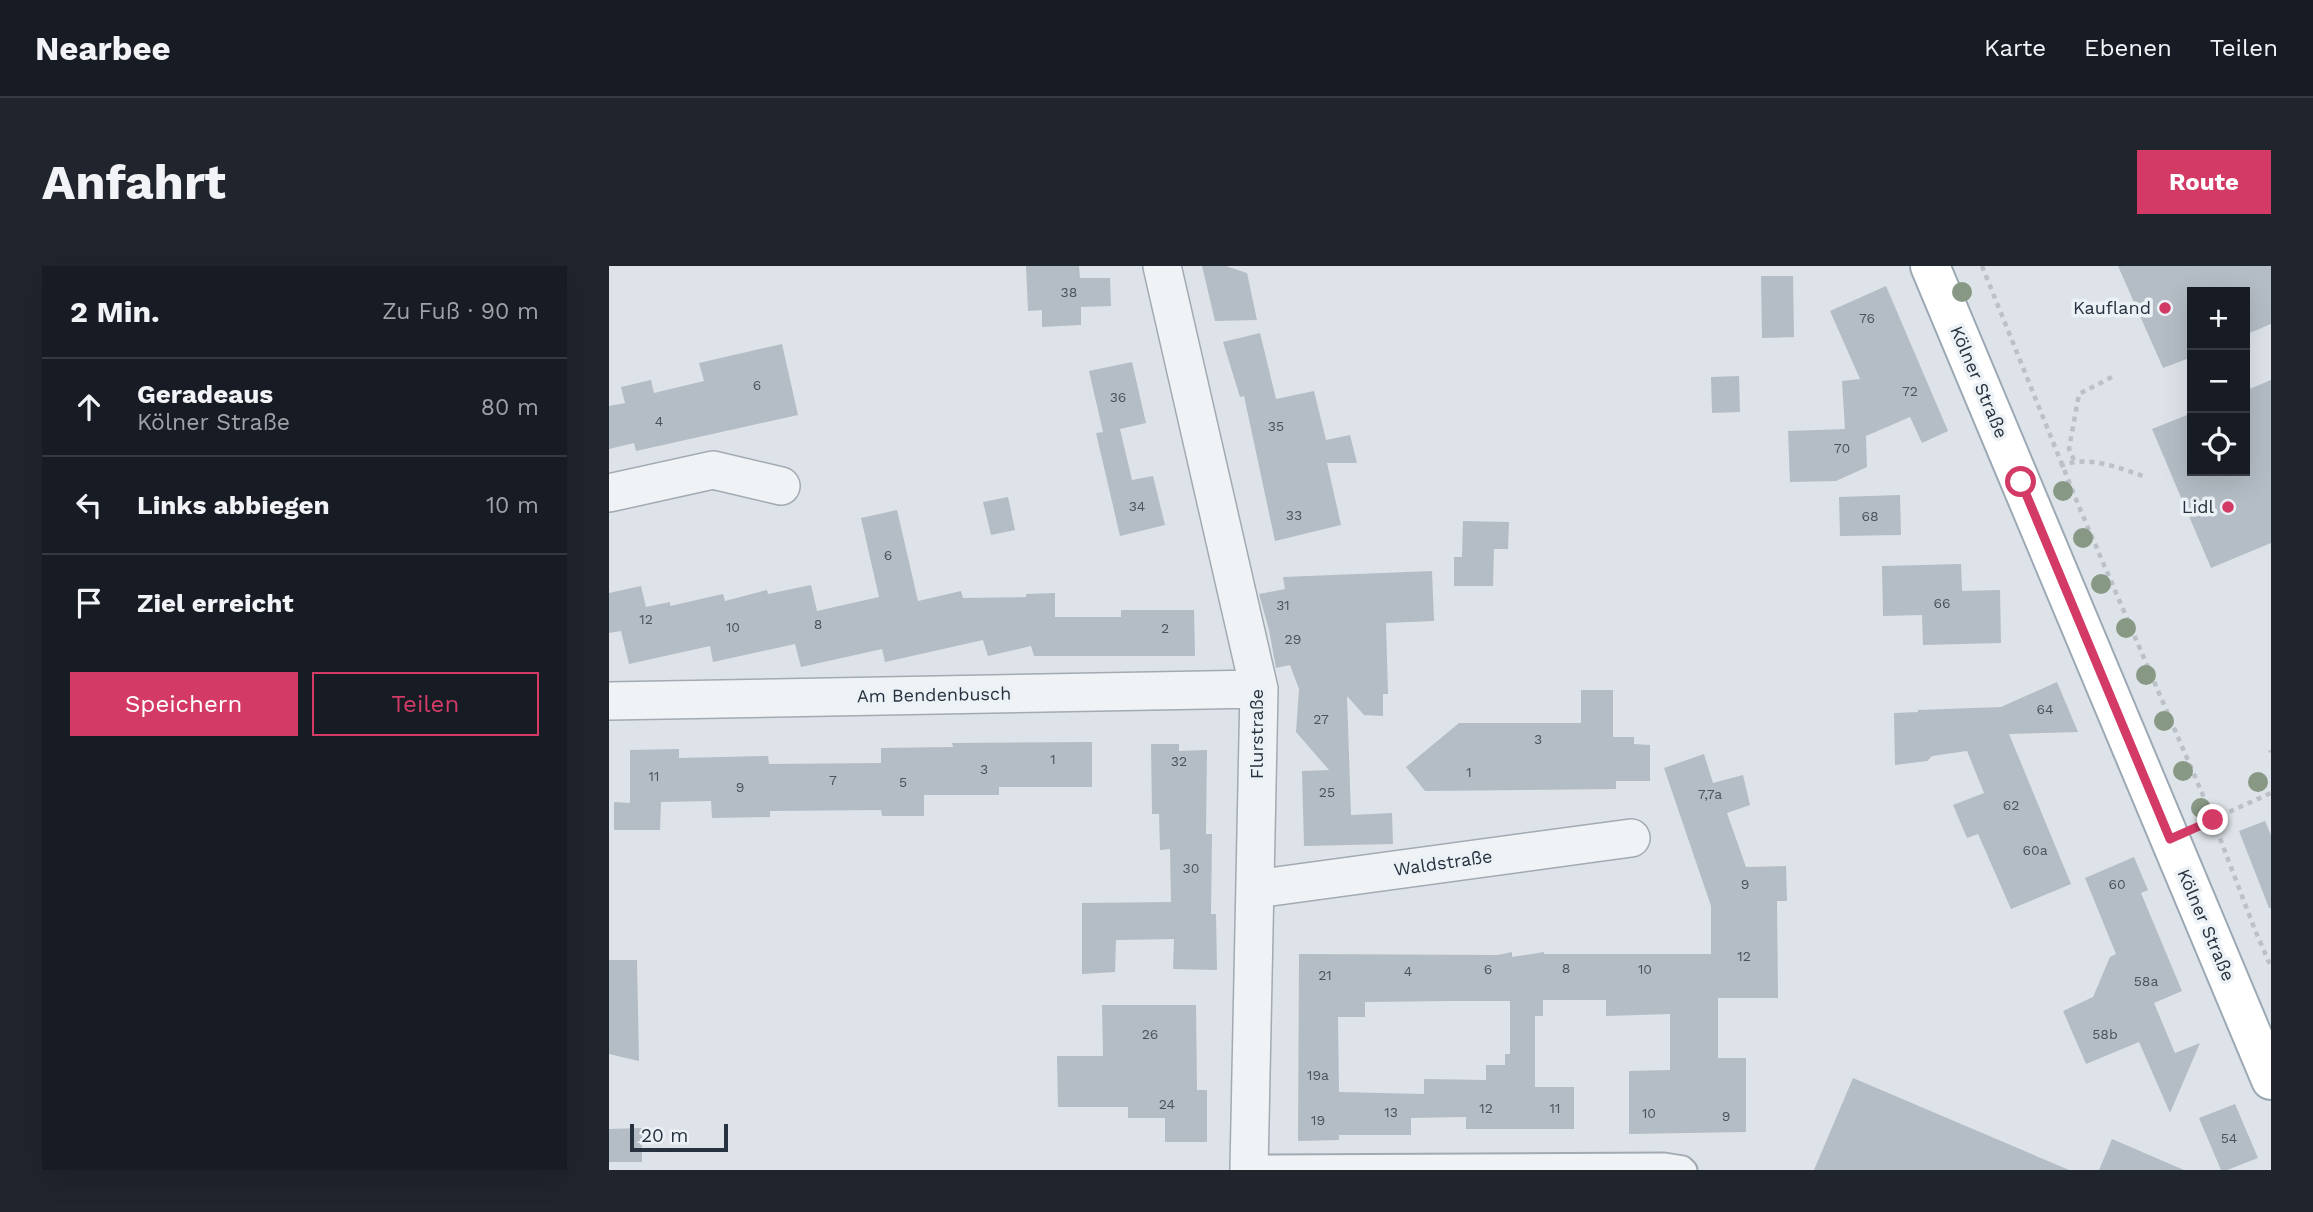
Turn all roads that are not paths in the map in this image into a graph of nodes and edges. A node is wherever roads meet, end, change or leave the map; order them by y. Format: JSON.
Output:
{"nodes":[{"id":1,"x":1162,"y":266,"type":"edge"},
{"id":2,"x":1930,"y":266,"type":"edge"},
{"id":3,"x":781,"y":486,"type":"dead end"},
{"id":4,"x":609,"y":493,"type":"edge"},
{"id":5,"x":1259,"y":689,"type":"junction"},
{"id":6,"x":609,"y":701,"type":"edge"},
{"id":7,"x":1631,"y":838,"type":"dead end"},
{"id":8,"x":1255,"y":889,"type":"junction"},
{"id":9,"x":2271,"y":1080,"type":"edge"},
{"id":10,"x":1249,"y":1167,"type":"edge"},
{"id":11,"x":1687,"y":1170,"type":"edge"}],
"edges":[{"from":1,"to":5,"type":"street","name":"Flurstraße"},
{"from":2,"to":9,"type":"main road","name":"Kölner Straße"},
{"from":3,"to":4,"type":"street"},
{"from":5,"to":6,"type":"street","name":"Am Bendenbusch"},
{"from":5,"to":8,"type":"street","name":"Flurstraße"},
{"from":7,"to":8,"type":"street","name":"Waldstraße"},
{"from":8,"to":10,"type":"street","name":"Flurstraße"},
{"from":10,"to":11,"type":"lane"}]}
